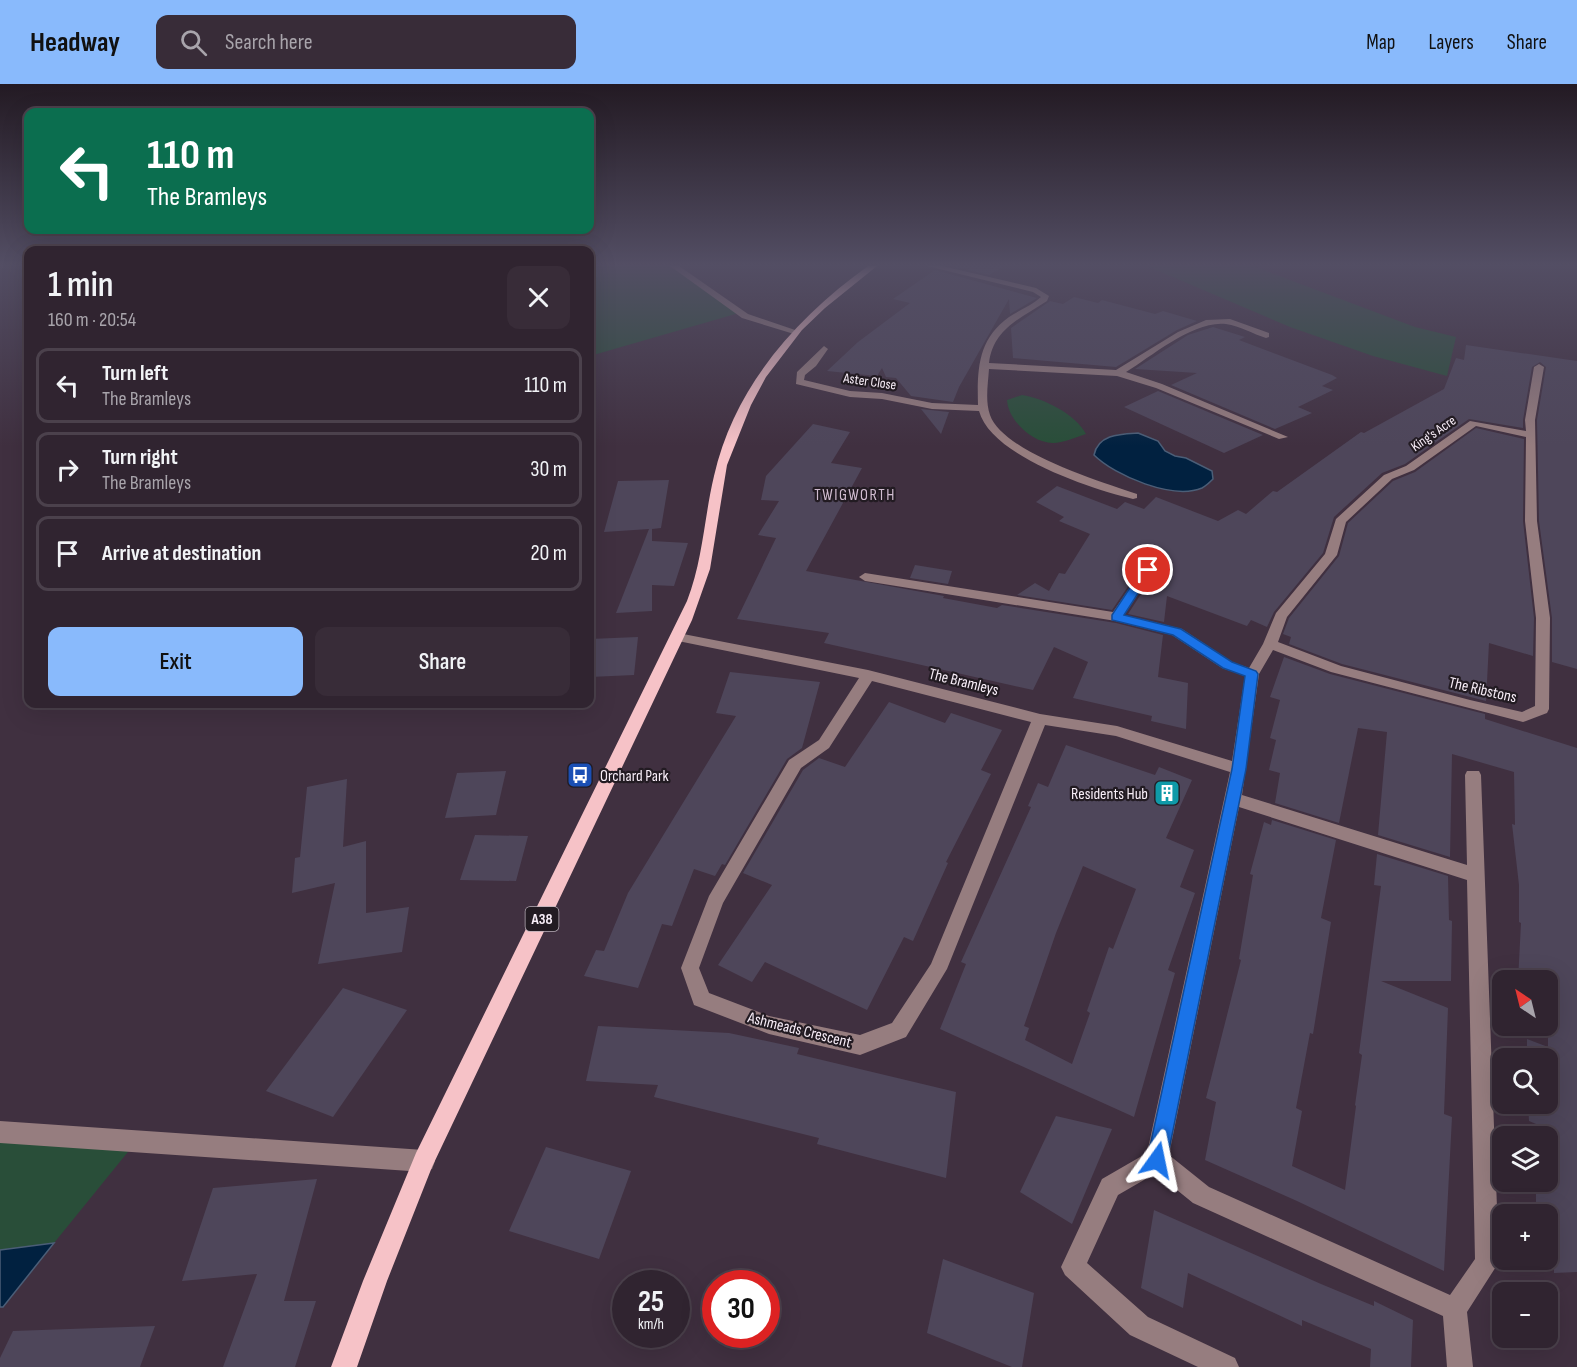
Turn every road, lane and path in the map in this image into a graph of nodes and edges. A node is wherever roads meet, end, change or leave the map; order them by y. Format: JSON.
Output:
{"nodes":[{"id":1,"x":777,"y":326,"type":"edge"},
{"id":2,"x":800,"y":326,"type":"edge"},
{"id":3,"x":1005,"y":326,"type":"edge"},
{"id":4,"x":1201,"y":326,"type":"edge"},
{"id":5,"x":1239,"y":326,"type":"edge"},
{"id":6,"x":794,"y":331,"type":"junction"},
{"id":7,"x":1266,"y":335,"type":"dead end"},
{"id":8,"x":824,"y":349,"type":"dead end"},
{"id":9,"x":985,"y":366,"type":"junction"},
{"id":10,"x":1539,"y":367,"type":"dead end"},
{"id":11,"x":1118,"y":374,"type":"junction"},
{"id":12,"x":982,"y":408,"type":"junction"},
{"id":13,"x":1531,"y":435,"type":"junction"},
{"id":14,"x":1283,"y":437,"type":"dead end"},
{"id":15,"x":1133,"y":496,"type":"dead end"},
{"id":16,"x":1148,"y":570,"type":"dead end"},
{"id":17,"x":865,"y":577,"type":"dead end"},
{"id":18,"x":1116,"y":617,"type":"junction"},
{"id":19,"x":678,"y":637,"type":"junction"},
{"id":20,"x":1270,"y":644,"type":"junction"},
{"id":21,"x":1252,"y":674,"type":"junction"},
{"id":22,"x":868,"y":675,"type":"junction"},
{"id":23,"x":1040,"y":719,"type":"junction"},
{"id":24,"x":1239,"y":769,"type":"junction"},
{"id":25,"x":1473,"y":775,"type":"dead end"},
{"id":26,"x":1233,"y":799,"type":"junction"},
{"id":27,"x":1475,"y":874,"type":"junction"},
{"id":28,"x":0,"y":1132,"type":"edge"},
{"id":29,"x":1157,"y":1160,"type":"junction"},
{"id":30,"x":424,"y":1161,"type":"junction"},
{"id":31,"x":1455,"y":1310,"type":"junction"},
{"id":32,"x":344,"y":1367,"type":"edge"},
{"id":33,"x":1226,"y":1367,"type":"edge"},
{"id":34,"x":1460,"y":1367,"type":"edge"}],
"edges":[{"from":1,"to":6,"type":"street"},
{"from":2,"to":6,"type":"main road","number":"A38"},
{"from":3,"to":9,"type":"street"},
{"from":4,"to":11,"type":"street"},
{"from":5,"to":7,"type":"street"},
{"from":6,"to":19,"type":"main road","number":"A38"},
{"from":8,"to":12,"type":"street","name":"Aster Close"},
{"from":9,"to":11,"type":"street"},
{"from":9,"to":12,"type":"street"},
{"from":10,"to":13,"type":"street"},
{"from":11,"to":14,"type":"street"},
{"from":12,"to":15,"type":"street"},
{"from":13,"to":20,"type":"street","name":"King's Acre"},
{"from":13,"to":20,"type":"street","name":"The Ribstons"},
{"from":16,"to":18,"type":"street"},
{"from":17,"to":18,"type":"street"},
{"from":18,"to":21,"type":"street"},
{"from":19,"to":22,"type":"street","name":"The Bramleys"},
{"from":19,"to":30,"type":"main road","number":"A38"},
{"from":20,"to":21,"type":"street"},
{"from":21,"to":24,"type":"street"},
{"from":22,"to":23,"type":"street","name":"The Bramleys"},
{"from":22,"to":23,"type":"street","name":"Ashmeads Crescent"},
{"from":23,"to":24,"type":"street","name":"The Bramleys"},
{"from":24,"to":26,"type":"street"},
{"from":25,"to":27,"type":"street"},
{"from":26,"to":27,"type":"street"},
{"from":26,"to":29,"type":"street"},
{"from":27,"to":31,"type":"street"},
{"from":28,"to":30,"type":"street"},
{"from":29,"to":31,"type":"street"},
{"from":29,"to":33,"type":"street"},
{"from":30,"to":32,"type":"main road","number":"A38"},
{"from":31,"to":34,"type":"street"}]}
